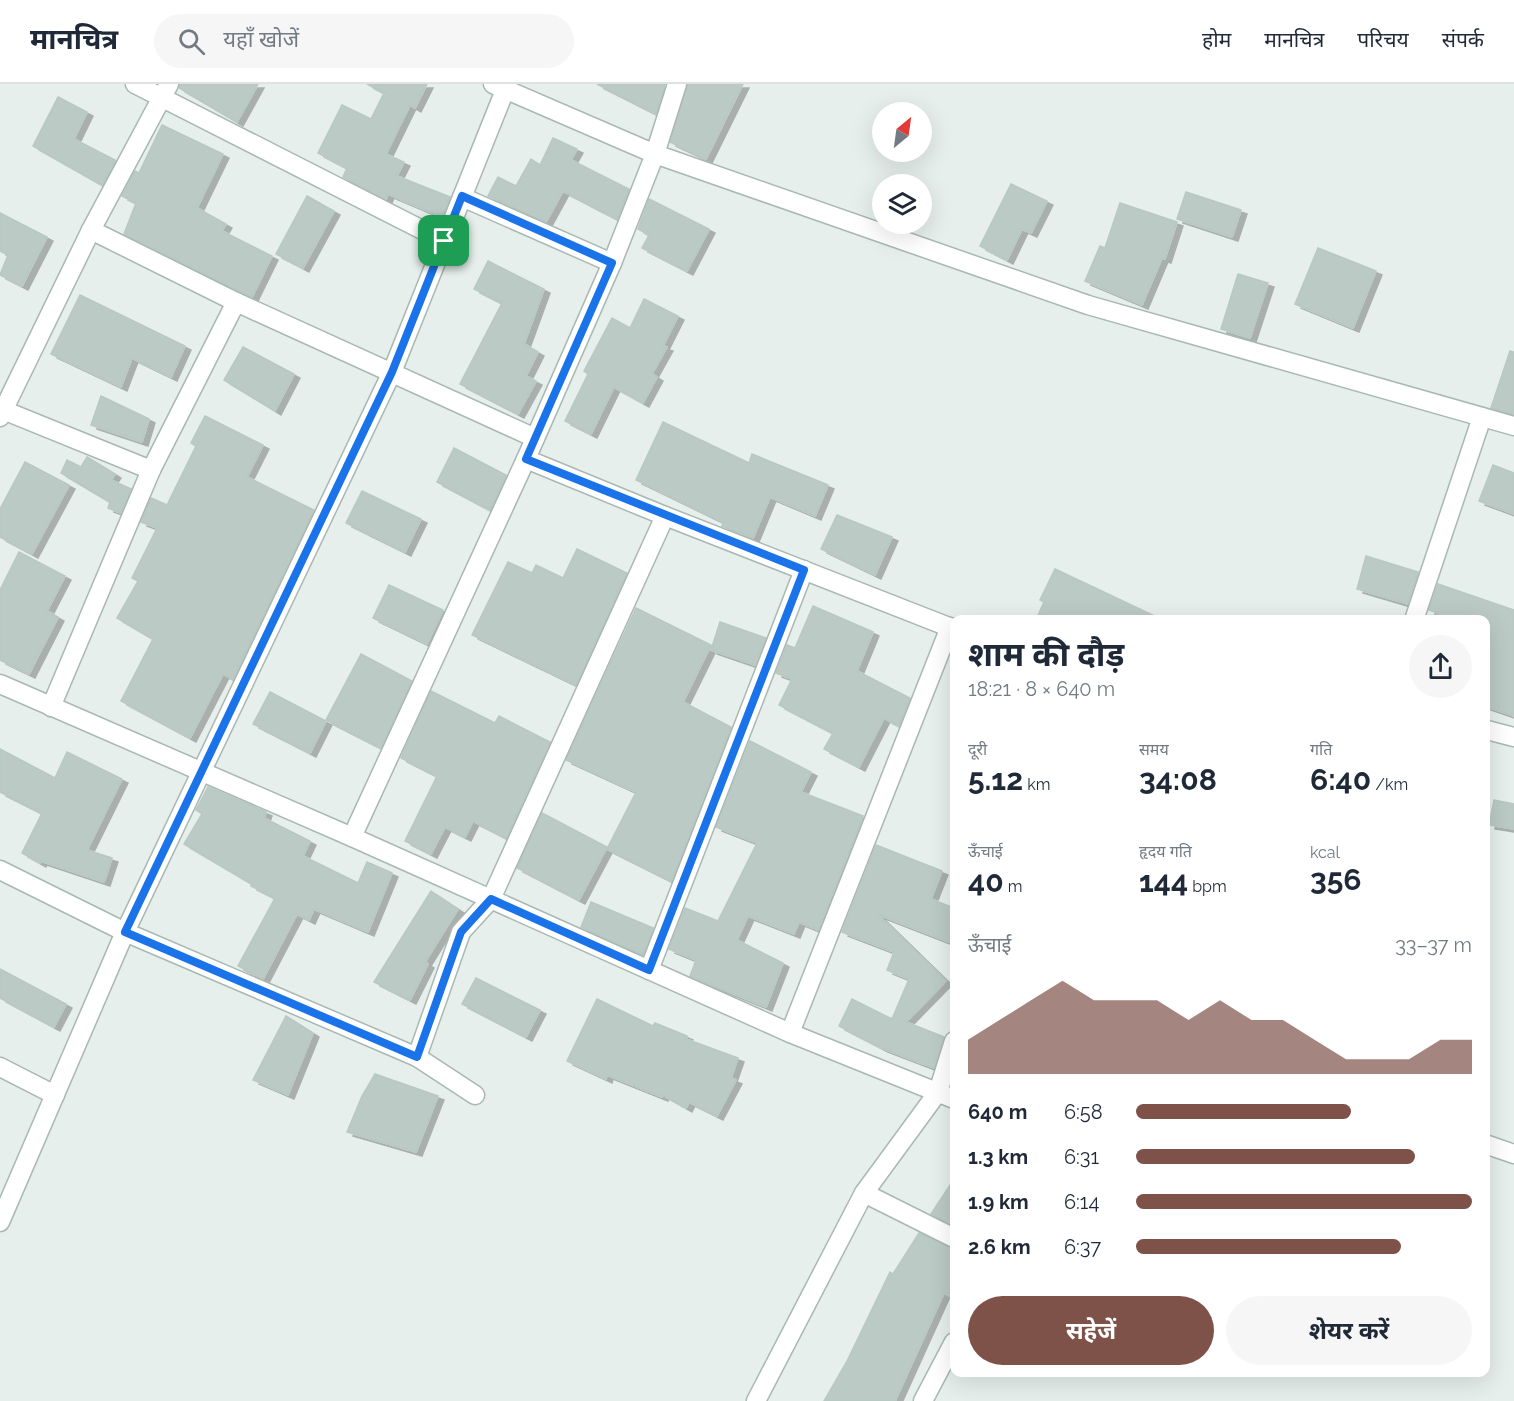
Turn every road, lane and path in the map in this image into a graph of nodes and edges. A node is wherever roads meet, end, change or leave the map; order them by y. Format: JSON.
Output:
{"nodes":[{"id":1,"x":135,"y":84,"type":"edge"},
{"id":2,"x":677,"y":84,"type":"edge"},
{"id":3,"x":499,"y":87,"type":"edge"},
{"id":4,"x":166,"y":90,"type":"edge"},
{"id":5,"x":655,"y":154,"type":"junction"},
{"id":6,"x":462,"y":196,"type":"junction"},
{"id":7,"x":91,"y":230,"type":"junction"},
{"id":8,"x":444,"y":241,"type":"junction"},
{"id":9,"x":612,"y":263,"type":"junction"},
{"id":10,"x":236,"y":302,"type":"junction"},
{"id":11,"x":392,"y":372,"type":"junction"},
{"id":12,"x":2,"y":413,"type":"edge"},
{"id":13,"x":1482,"y":417,"type":"junction"},
{"id":14,"x":1514,"y":426,"type":"edge"},
{"id":15,"x":534,"y":438,"type":"junction"},
{"id":16,"x":526,"y":459,"type":"junction"},
{"id":17,"x":151,"y":470,"type":"junction"},
{"id":18,"x":665,"y":516,"type":"junction"},
{"id":19,"x":804,"y":570,"type":"junction"},
{"id":20,"x":1416,"y":615,"type":"edge"},
{"id":21,"x":950,"y":627,"type":"edge"},
{"id":22,"x":950,"y":633,"type":"edge"},
{"id":23,"x":0,"y":684,"type":"edge"},
{"id":24,"x":51,"y":707,"type":"junction"},
{"id":25,"x":1490,"y":731,"type":"edge"},
{"id":26,"x":1514,"y":737,"type":"edge"},
{"id":27,"x":202,"y":772,"type":"junction"},
{"id":28,"x":351,"y":837,"type":"junction"},
{"id":29,"x":0,"y":870,"type":"edge"},
{"id":30,"x":491,"y":899,"type":"junction"},
{"id":31,"x":125,"y":932,"type":"junction"},
{"id":32,"x":649,"y":970,"type":"junction"},
{"id":33,"x":790,"y":1033,"type":"junction"},
{"id":34,"x":417,"y":1057,"type":"junction"},
{"id":35,"x":0,"y":1067,"type":"edge"},
{"id":36,"x":950,"y":1068,"type":"edge"},
{"id":37,"x":55,"y":1095,"type":"junction"},
{"id":38,"x":475,"y":1095,"type":"dead end"},
{"id":39,"x":946,"y":1096,"type":"edge"},
{"id":40,"x":1490,"y":1146,"type":"edge"},
{"id":41,"x":1514,"y":1154,"type":"edge"},
{"id":42,"x":864,"y":1193,"type":"junction"},
{"id":43,"x":0,"y":1222,"type":"edge"},
{"id":44,"x":950,"y":1236,"type":"edge"},
{"id":45,"x":950,"y":1350,"type":"edge"},
{"id":46,"x":756,"y":1401,"type":"edge"},
{"id":47,"x":923,"y":1401,"type":"edge"}],
"edges":[{"from":1,"to":4,"type":"street"},
{"from":2,"to":5,"type":"street"},
{"from":3,"to":5,"type":"street"},
{"from":3,"to":6,"type":"street"},
{"from":4,"to":7,"type":"street"},
{"from":4,"to":8,"type":"street"},
{"from":5,"to":9,"type":"street"},
{"from":5,"to":13,"type":"street"},
{"from":6,"to":8,"type":"street"},
{"from":6,"to":9,"type":"street"},
{"from":7,"to":10,"type":"street"},
{"from":7,"to":12,"type":"street"},
{"from":8,"to":11,"type":"street"},
{"from":9,"to":15,"type":"street"},
{"from":10,"to":11,"type":"street"},
{"from":10,"to":17,"type":"street"},
{"from":11,"to":15,"type":"street"},
{"from":11,"to":27,"type":"street"},
{"from":12,"to":17,"type":"street"},
{"from":13,"to":14,"type":"street"},
{"from":13,"to":20,"type":"street"},
{"from":15,"to":16,"type":"street"},
{"from":16,"to":18,"type":"street"},
{"from":16,"to":28,"type":"street"},
{"from":17,"to":24,"type":"street"},
{"from":18,"to":19,"type":"street"},
{"from":18,"to":30,"type":"street"},
{"from":19,"to":21,"type":"street"},
{"from":19,"to":32,"type":"street"},
{"from":22,"to":33,"type":"street"},
{"from":23,"to":24,"type":"street"},
{"from":24,"to":27,"type":"street"},
{"from":25,"to":26,"type":"street"},
{"from":27,"to":28,"type":"street"},
{"from":27,"to":31,"type":"street"},
{"from":28,"to":30,"type":"street"},
{"from":29,"to":31,"type":"street"},
{"from":30,"to":32,"type":"street"},
{"from":30,"to":34,"type":"street"},
{"from":31,"to":34,"type":"street"},
{"from":31,"to":37,"type":"street"},
{"from":32,"to":33,"type":"street"},
{"from":33,"to":39,"type":"street"},
{"from":34,"to":38,"type":"street"},
{"from":35,"to":37,"type":"street"},
{"from":36,"to":39,"type":"street"},
{"from":37,"to":43,"type":"street"},
{"from":39,"to":42,"type":"street"},
{"from":40,"to":41,"type":"street"},
{"from":42,"to":44,"type":"street"},
{"from":42,"to":46,"type":"street"},
{"from":45,"to":47,"type":"street"}]}
